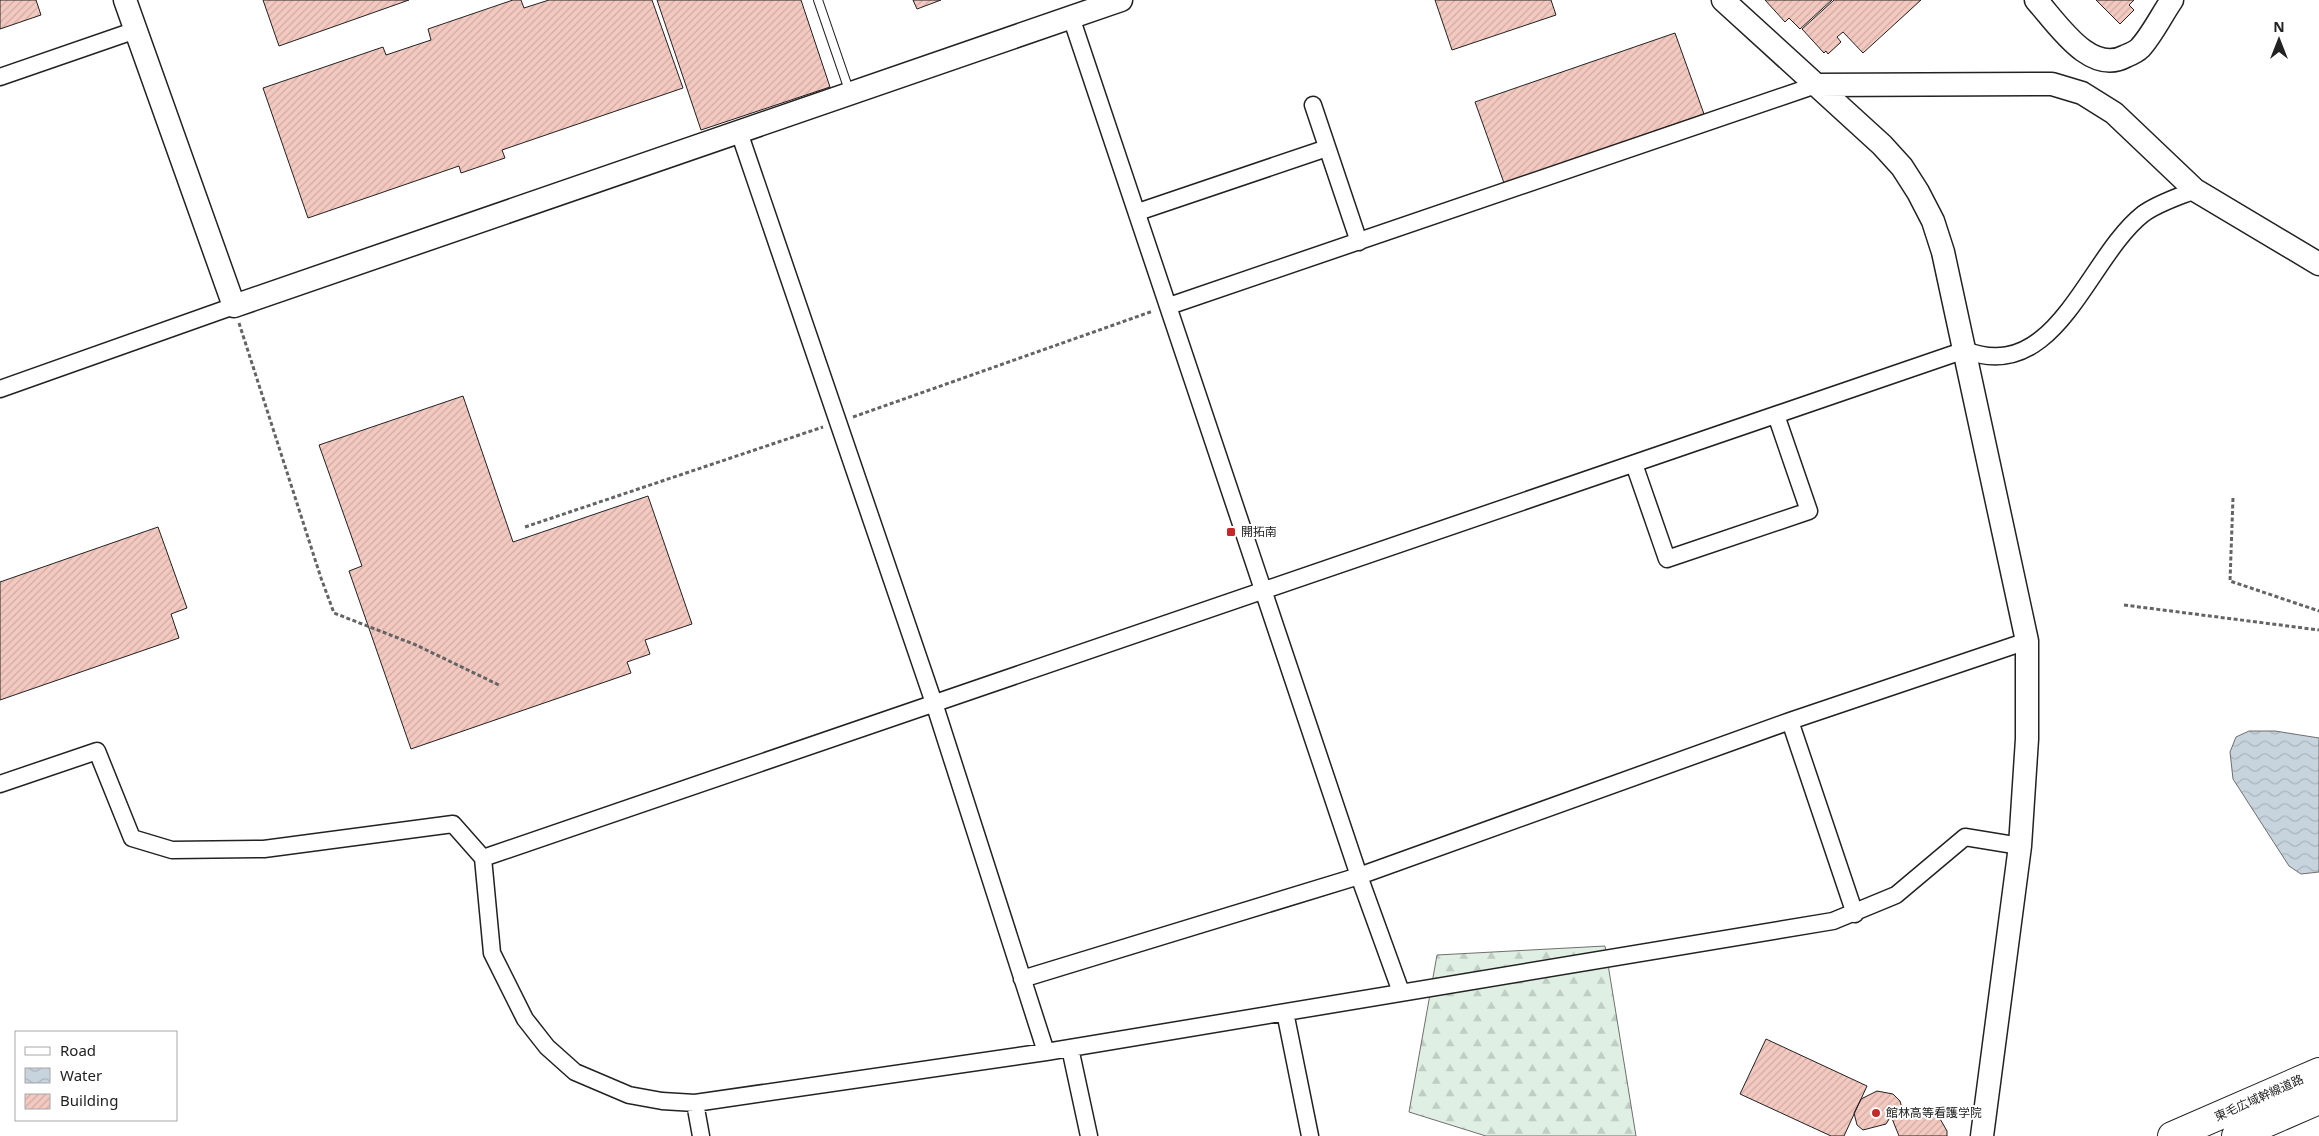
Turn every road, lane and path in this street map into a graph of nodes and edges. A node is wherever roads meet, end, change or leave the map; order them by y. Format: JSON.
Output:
{"nodes":[{"id":1,"x":125,"y":0,"type":"edge"},
{"id":2,"x":818,"y":0,"type":"edge"},
{"id":3,"x":1121,"y":0,"type":"edge"},
{"id":4,"x":1724,"y":0,"type":"edge"},
{"id":5,"x":2036,"y":0,"type":"edge"},
{"id":6,"x":2172,"y":0,"type":"edge"},
{"id":7,"x":1071,"y":17,"type":"junction"},
{"id":8,"x":136,"y":30,"type":"junction"},
{"id":9,"x":0,"y":77,"type":"edge"},
{"id":10,"x":1816,"y":85,"type":"junction"},
{"id":11,"x":850,"y":95,"type":"junction"},
{"id":12,"x":1313,"y":105,"type":"dead end"},
{"id":13,"x":739,"y":132,"type":"junction"},
{"id":14,"x":1327,"y":148,"type":"junction"},
{"id":15,"x":2195,"y":190,"type":"junction"},
{"id":16,"x":1138,"y":212,"type":"junction"},
{"id":17,"x":1359,"y":242,"type":"junction"},
{"id":18,"x":2319,"y":264,"type":"edge"},
{"id":19,"x":234,"y":306,"type":"junction"},
{"id":20,"x":1170,"y":306,"type":"junction"},
{"id":21,"x":1966,"y":350,"type":"junction"},
{"id":22,"x":0,"y":389,"type":"edge"},
{"id":23,"x":1776,"y":415,"type":"junction"},
{"id":24,"x":1634,"y":464,"type":"junction"},
{"id":25,"x":2233,"y":498,"type":"dead end"},
{"id":26,"x":1265,"y":590,"type":"junction"},
{"id":27,"x":2124,"y":605,"type":"dead end"},
{"id":28,"x":2319,"y":611,"type":"edge"},
{"id":29,"x":2319,"y":630,"type":"edge"},
{"id":30,"x":2027,"y":641,"type":"junction"},
{"id":31,"x":498,"y":684,"type":"dead end"},
{"id":32,"x":935,"y":706,"type":"junction"},
{"id":33,"x":1790,"y":721,"type":"junction"},
{"id":34,"x":0,"y":784,"type":"edge"},
{"id":35,"x":2020,"y":846,"type":"junction"},
{"id":36,"x":483,"y":858,"type":"junction"},
{"id":37,"x":1359,"y":876,"type":"junction"},
{"id":38,"x":1855,"y":914,"type":"junction"},
{"id":39,"x":1022,"y":979,"type":"junction"},
{"id":40,"x":1401,"y":992,"type":"junction"},
{"id":41,"x":1285,"y":1012,"type":"junction"},
{"id":42,"x":1070,"y":1048,"type":"junction"},
{"id":43,"x":1046,"y":1052,"type":"junction"},
{"id":44,"x":2319,"y":1072,"type":"edge"},
{"id":45,"x":2319,"y":1100,"type":"edge"},
{"id":46,"x":695,"y":1103,"type":"junction"},
{"id":47,"x":701,"y":1136,"type":"edge"},
{"id":48,"x":1089,"y":1136,"type":"edge"},
{"id":49,"x":1310,"y":1136,"type":"edge"},
{"id":50,"x":1982,"y":1136,"type":"edge"},
{"id":51,"x":2172,"y":1136,"type":"edge"},
{"id":52,"x":2236,"y":1136,"type":"edge"}],
"edges":[{"from":1,"to":8,"type":"street"},
{"from":2,"to":11,"type":"lane"},
{"from":3,"to":7,"type":"street"},
{"from":4,"to":10,"type":"street"},
{"from":5,"to":6,"type":"street"},
{"from":7,"to":11,"type":"street"},
{"from":7,"to":16,"type":"street"},
{"from":8,"to":9,"type":"street"},
{"from":8,"to":19,"type":"street"},
{"from":10,"to":15,"type":"street"},
{"from":10,"to":17,"type":"street"},
{"from":10,"to":21,"type":"street"},
{"from":11,"to":13,"type":"street"},
{"from":12,"to":14,"type":"street"},
{"from":13,"to":19,"type":"street"},
{"from":13,"to":32,"type":"street"},
{"from":14,"to":16,"type":"street"},
{"from":14,"to":17,"type":"street"},
{"from":15,"to":18,"type":"street"},
{"from":15,"to":21,"type":"street"},
{"from":16,"to":20,"type":"street"},
{"from":17,"to":20,"type":"street"},
{"from":19,"to":22,"type":"street"},
{"from":19,"to":31,"type":"path"},
{"from":20,"to":26,"type":"street"},
{"from":21,"to":23,"type":"street"},
{"from":21,"to":30,"type":"street"},
{"from":23,"to":24,"type":"street"},
{"from":23,"to":24,"type":"street"},
{"from":24,"to":26,"type":"street"},
{"from":25,"to":28,"type":"path"},
{"from":26,"to":32,"type":"street"},
{"from":26,"to":37,"type":"street"},
{"from":27,"to":29,"type":"path"},
{"from":30,"to":33,"type":"street"},
{"from":30,"to":35,"type":"street"},
{"from":32,"to":36,"type":"street"},
{"from":32,"to":39,"type":"street"},
{"from":33,"to":37,"type":"street"},
{"from":33,"to":38,"type":"street"},
{"from":34,"to":36,"type":"street"},
{"from":35,"to":38,"type":"street"},
{"from":35,"to":50,"type":"street"},
{"from":36,"to":46,"type":"street"},
{"from":37,"to":39,"type":"street"},
{"from":37,"to":40,"type":"street"},
{"from":38,"to":40,"type":"street"},
{"from":39,"to":43,"type":"street"},
{"from":40,"to":41,"type":"street"},
{"from":41,"to":42,"type":"street"},
{"from":41,"to":49,"type":"street"},
{"from":42,"to":43,"type":"street"},
{"from":42,"to":48,"type":"street"},
{"from":43,"to":46,"type":"street"},
{"from":44,"to":51,"type":"highway","name":"東毛広域幹線道路"},
{"from":45,"to":52,"type":"highway","name":"東毛広域幹線道路"},
{"from":46,"to":47,"type":"street"}]}
